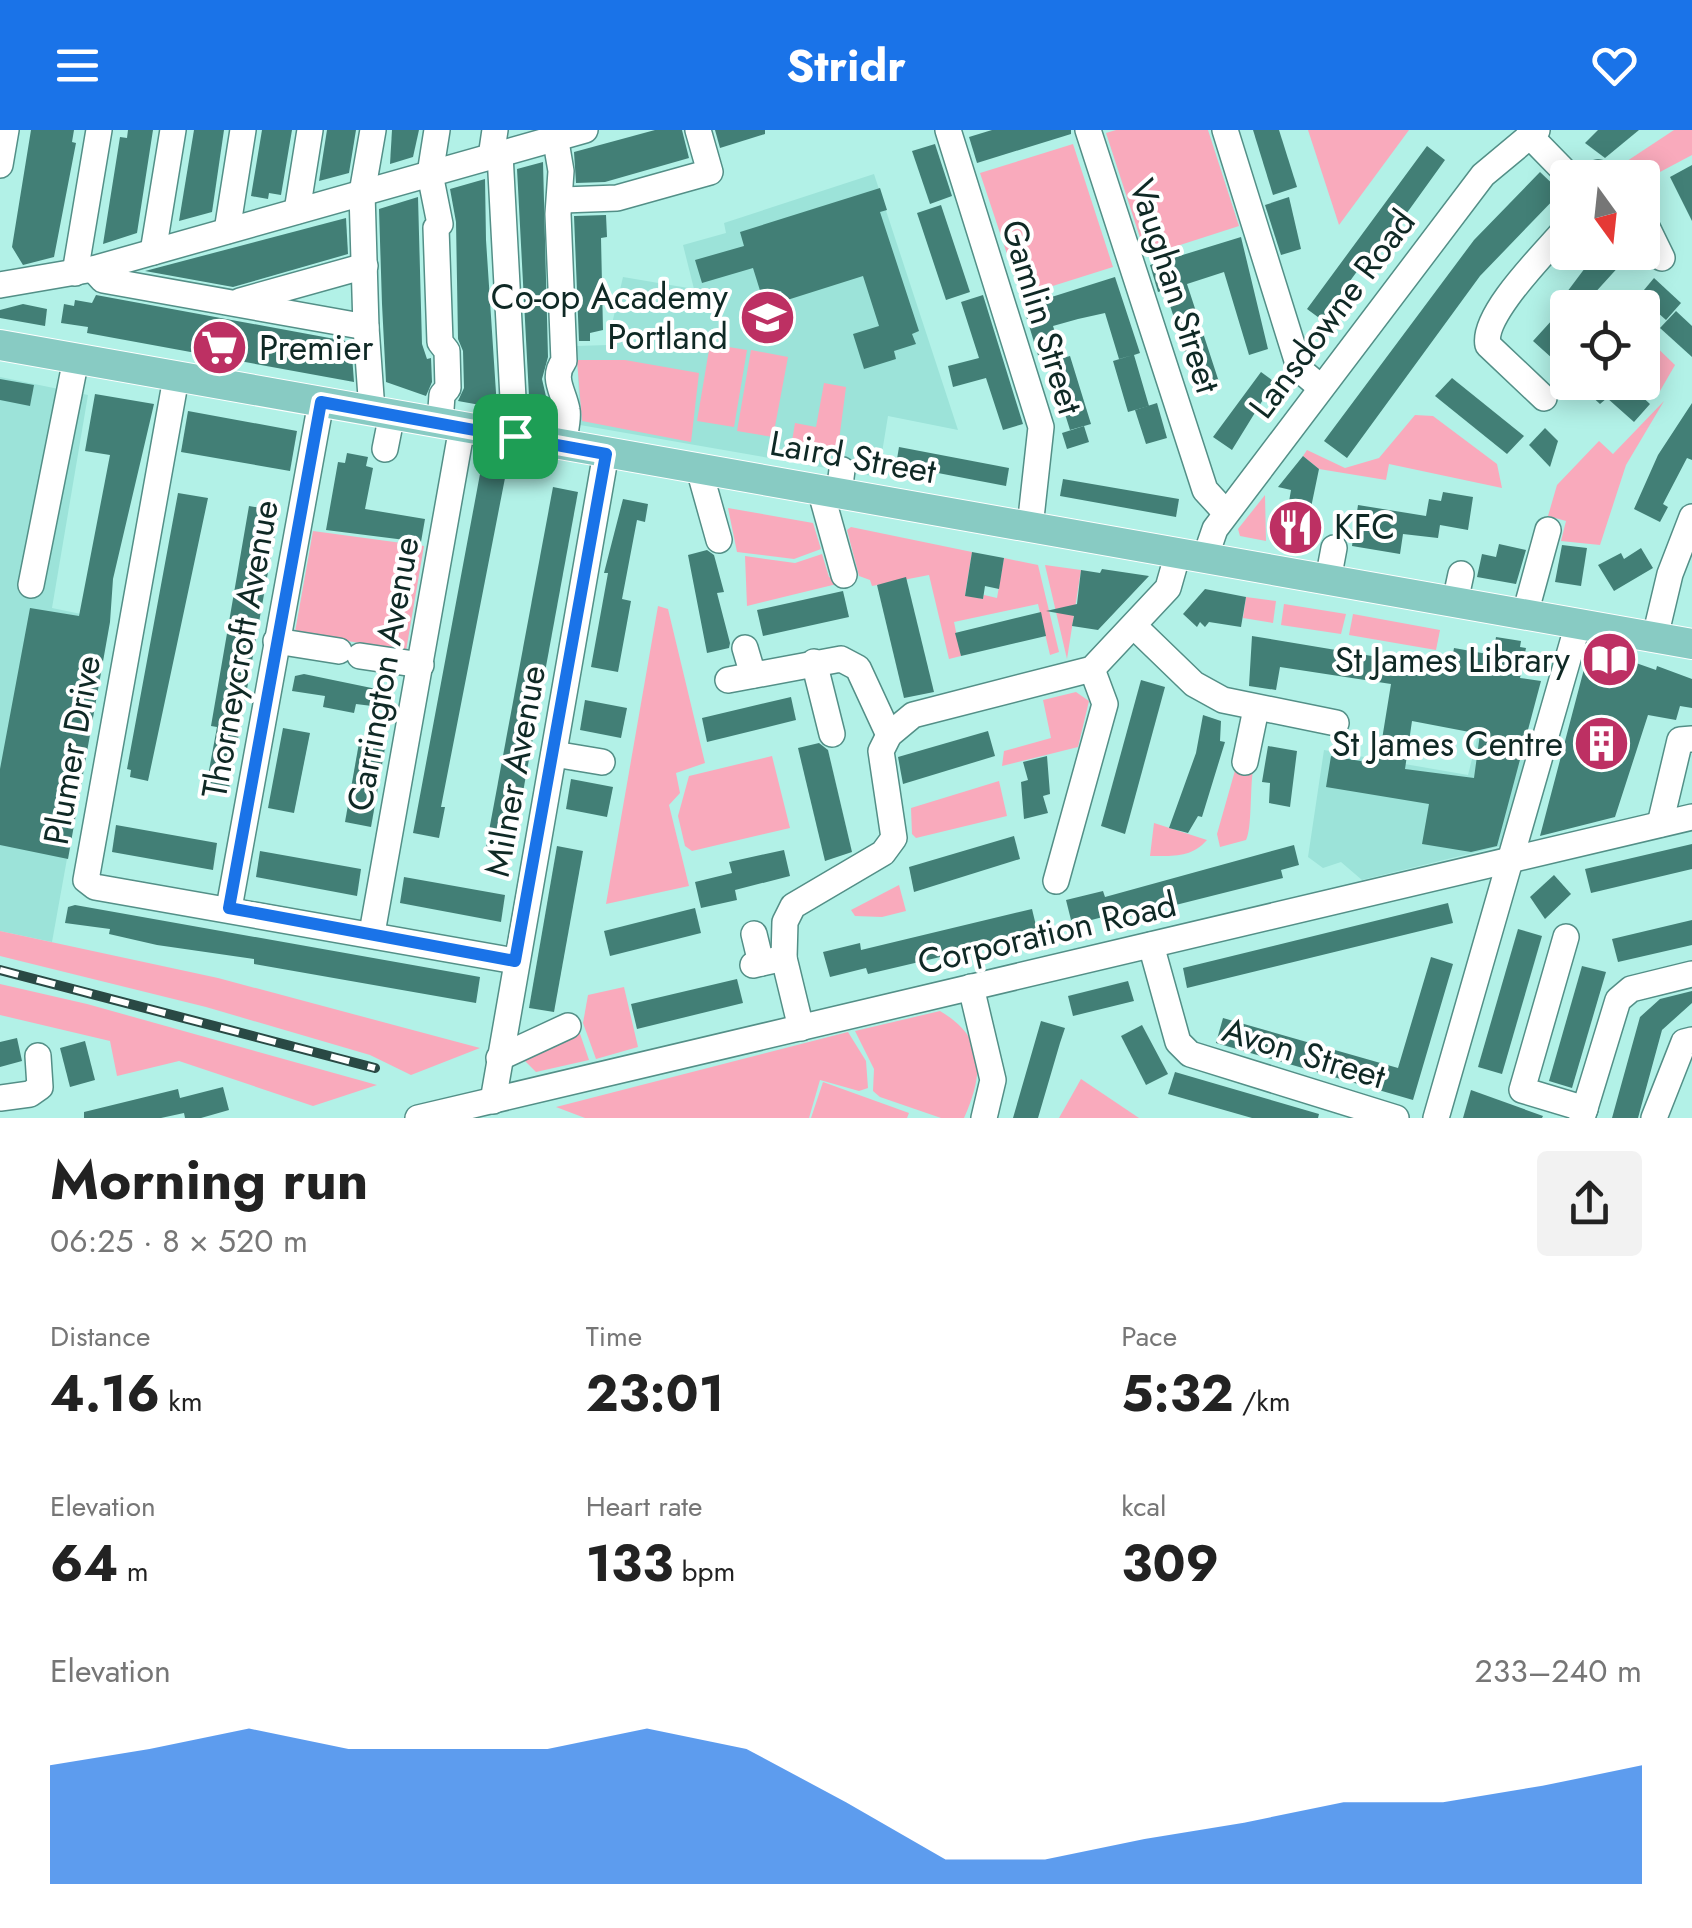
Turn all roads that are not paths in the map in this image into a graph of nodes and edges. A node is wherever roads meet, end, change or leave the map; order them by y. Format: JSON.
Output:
{"nodes":[{"id":1,"x":6,"y":130,"type":"edge"},
{"id":2,"x":99,"y":130,"type":"edge"},
{"id":3,"x":173,"y":130,"type":"edge"},
{"id":4,"x":243,"y":130,"type":"edge"},
{"id":5,"x":310,"y":130,"type":"edge"},
{"id":6,"x":373,"y":130,"type":"edge"},
{"id":7,"x":437,"y":130,"type":"edge"},
{"id":8,"x":586,"y":130,"type":"edge"},
{"id":9,"x":698,"y":130,"type":"edge"},
{"id":10,"x":948,"y":130,"type":"edge"},
{"id":11,"x":1088,"y":130,"type":"edge"},
{"id":12,"x":1225,"y":130,"type":"edge"},
{"id":13,"x":1533,"y":132,"type":"edge"},
{"id":14,"x":553,"y":135,"type":"edge"},
{"id":15,"x":495,"y":147,"type":"edge"},
{"id":16,"x":1557,"y":160,"type":"edge"},
{"id":17,"x":0,"y":165,"type":"edge"},
{"id":18,"x":430,"y":174,"type":"junction"},
{"id":19,"x":362,"y":193,"type":"junction"},
{"id":20,"x":562,"y":200,"type":"junction"},
{"id":21,"x":297,"y":211,"type":"junction"},
{"id":22,"x":227,"y":231,"type":"junction"},
{"id":23,"x":1550,"y":248,"type":"edge"},
{"id":24,"x":153,"y":252,"type":"junction"},
{"id":25,"x":1660,"y":254,"type":"edge"},
{"id":26,"x":1662,"y":258,"type":"dead end"},
{"id":27,"x":365,"y":266,"type":"junction"},
{"id":28,"x":84,"y":271,"type":"junction"},
{"id":29,"x":0,"y":285,"type":"edge"},
{"id":30,"x":232,"y":303,"type":"junction"},
{"id":31,"x":366,"y":327,"type":"junction"},
{"id":32,"x":0,"y":345,"type":"edge"},
{"id":33,"x":76,"y":359,"type":"junction"},
{"id":34,"x":176,"y":378,"type":"junction"},
{"id":35,"x":1320,"y":386,"type":"junction"},
{"id":36,"x":1544,"y":398,"type":"dead end"},
{"id":37,"x":321,"y":402,"type":"junction"},
{"id":38,"x":382,"y":413,"type":"junction"},
{"id":39,"x":451,"y":425,"type":"junction"},
{"id":40,"x":515,"y":436,"type":"junction"},
{"id":41,"x":563,"y":445,"type":"junction"},
{"id":42,"x":385,"y":449,"type":"dead end"},
{"id":43,"x":606,"y":454,"type":"junction"},
{"id":44,"x":699,"y":468,"type":"junction"},
{"id":45,"x":834,"y":484,"type":"junction"},
{"id":46,"x":1226,"y":513,"type":"junction"},
{"id":47,"x":1692,"y":516,"type":"edge"},
{"id":48,"x":1030,"y":527,"type":"junction"},
{"id":49,"x":1548,"y":530,"type":"dead end"},
{"id":50,"x":719,"y":540,"type":"dead end"},
{"id":51,"x":1334,"y":548,"type":"dead end"},
{"id":52,"x":1191,"y":556,"type":"junction"},
{"id":53,"x":844,"y":575,"type":"dead end"},
{"id":54,"x":1328,"y":580,"type":"junction"},
{"id":55,"x":31,"y":584,"type":"dead end"},
{"id":56,"x":1525,"y":614,"type":"junction"},
{"id":57,"x":1578,"y":624,"type":"junction"},
{"id":58,"x":1134,"y":626,"type":"junction"},
{"id":59,"x":1654,"y":637,"type":"junction"},
{"id":60,"x":276,"y":641,"type":"junction"},
{"id":61,"x":1692,"y":644,"type":"edge"},
{"id":62,"x":745,"y":648,"type":"dead end"},
{"id":63,"x":814,"y":662,"type":"junction"},
{"id":64,"x":421,"y":665,"type":"junction"},
{"id":65,"x":1092,"y":669,"type":"junction"},
{"id":66,"x":1256,"y":709,"type":"junction"},
{"id":67,"x":1336,"y":723,"type":"dead end"},
{"id":68,"x":832,"y":734,"type":"dead end"},
{"id":69,"x":889,"y":735,"type":"junction"},
{"id":70,"x":1692,"y":738,"type":"edge"},
{"id":71,"x":554,"y":754,"type":"junction"},
{"id":72,"x":602,"y":762,"type":"dead end"},
{"id":73,"x":1244,"y":762,"type":"dead end"},
{"id":74,"x":1692,"y":817,"type":"edge"},
{"id":75,"x":1660,"y":824,"type":"junction"},
{"id":76,"x":1510,"y":859,"type":"junction"},
{"id":77,"x":1056,"y":881,"type":"dead end"},
{"id":78,"x":229,"y":908,"type":"junction"},
{"id":79,"x":372,"y":933,"type":"junction"},
{"id":80,"x":754,"y":934,"type":"dead end"},
{"id":81,"x":1566,"y":937,"type":"dead end"},
{"id":82,"x":1151,"y":944,"type":"junction"},
{"id":83,"x":515,"y":961,"type":"junction"},
{"id":84,"x":766,"y":962,"type":"junction"},
{"id":85,"x":1692,"y":974,"type":"edge"},
{"id":86,"x":971,"y":988,"type":"junction"},
{"id":87,"x":568,"y":1026,"type":"dead end"},
{"id":88,"x":801,"y":1028,"type":"junction"},
{"id":89,"x":1692,"y":1040,"type":"edge"},
{"id":90,"x":38,"y":1056,"type":"dead end"},
{"id":91,"x":500,"y":1058,"type":"junction"},
{"id":92,"x":0,"y":1098,"type":"edge"},
{"id":93,"x":493,"y":1101,"type":"junction"},
{"id":94,"x":1583,"y":1113,"type":"edge"},
{"id":95,"x":418,"y":1118,"type":"edge"},
{"id":96,"x":984,"y":1118,"type":"edge"},
{"id":97,"x":1396,"y":1118,"type":"edge"},
{"id":98,"x":1436,"y":1118,"type":"edge"},
{"id":99,"x":1654,"y":1118,"type":"edge"}],
"edges":[{"from":1,"to":17,"type":"street"},
{"from":2,"to":28,"type":"street"},
{"from":3,"to":24,"type":"street"},
{"from":4,"to":22,"type":"street"},
{"from":5,"to":21,"type":"street"},
{"from":6,"to":19,"type":"street"},
{"from":7,"to":18,"type":"street","name":"Carrington Avenue"},
{"from":8,"to":14,"type":"street"},
{"from":9,"to":20,"type":"street"},
{"from":10,"to":48,"type":"street","name":"Gamlin Street"},
{"from":11,"to":46,"type":"street","name":"Vaughan Street"},
{"from":12,"to":35,"type":"street"},
{"from":13,"to":16,"type":"street"},
{"from":13,"to":35,"type":"street","name":"Lansdowne Road"},
{"from":14,"to":15,"type":"street"},
{"from":14,"to":20,"type":"street"},
{"from":15,"to":18,"type":"street"},
{"from":15,"to":40,"type":"street"},
{"from":18,"to":19,"type":"street"},
{"from":18,"to":39,"type":"street","name":"Carrington Avenue"},
{"from":19,"to":21,"type":"street"},
{"from":19,"to":27,"type":"street"},
{"from":20,"to":41,"type":"street"},
{"from":21,"to":22,"type":"street"},
{"from":22,"to":24,"type":"street"},
{"from":23,"to":36,"type":"street"},
{"from":24,"to":28,"type":"street"},
{"from":25,"to":26,"type":"street"},
{"from":27,"to":30,"type":"street"},
{"from":27,"to":31,"type":"street"},
{"from":28,"to":29,"type":"street"},
{"from":28,"to":30,"type":"street"},
{"from":30,"to":31,"type":"street"},
{"from":31,"to":38,"type":"street"},
{"from":32,"to":33,"type":"main road","name":"Laird Street"},
{"from":33,"to":34,"type":"main road","name":"Laird Street"},
{"from":33,"to":55,"type":"street"},
{"from":34,"to":37,"type":"main road","name":"Laird Street"},
{"from":34,"to":78,"type":"street","name":"Plumer Drive"},
{"from":35,"to":46,"type":"street","name":"Lansdowne Road"},
{"from":37,"to":38,"type":"main road","name":"Laird Street"},
{"from":37,"to":60,"type":"street","name":"Thorneycroft Avenue"},
{"from":38,"to":39,"type":"main road","name":"Laird Street"},
{"from":38,"to":42,"type":"street"},
{"from":39,"to":40,"type":"main road","name":"Laird Street"},
{"from":39,"to":64,"type":"street","name":"Carrington Avenue"},
{"from":40,"to":41,"type":"main road","name":"Laird Street"},
{"from":41,"to":43,"type":"main road","name":"Laird Street"},
{"from":43,"to":44,"type":"main road","name":"Laird Street"},
{"from":43,"to":71,"type":"street","name":"Milner Avenue"},
{"from":44,"to":45,"type":"main road","name":"Laird Street"},
{"from":44,"to":50,"type":"street"},
{"from":45,"to":48,"type":"main road","name":"Laird Street"},
{"from":45,"to":53,"type":"street"},
{"from":46,"to":52,"type":"street","name":"Lansdowne Road"},
{"from":47,"to":59,"type":"street"},
{"from":48,"to":52,"type":"main road","name":"Laird Street"},
{"from":49,"to":56,"type":"street"},
{"from":51,"to":54,"type":"street"},
{"from":52,"to":54,"type":"main road","name":"Laird Street"},
{"from":52,"to":58,"type":"street","name":"Lansdowne Road"},
{"from":54,"to":56,"type":"main road","name":"Laird Street"},
{"from":56,"to":57,"type":"main road","name":"Laird Street"},
{"from":57,"to":59,"type":"main road","name":"Laird Street"},
{"from":57,"to":76,"type":"street"},
{"from":58,"to":65,"type":"street","name":"Lansdowne Road"},
{"from":58,"to":66,"type":"street"},
{"from":59,"to":61,"type":"main road","name":"Laird Street"},
{"from":60,"to":64,"type":"street"},
{"from":60,"to":78,"type":"street","name":"Thorneycroft Avenue"},
{"from":62,"to":63,"type":"street"},
{"from":63,"to":68,"type":"street"},
{"from":63,"to":69,"type":"street"},
{"from":64,"to":79,"type":"street","name":"Carrington Avenue"},
{"from":65,"to":69,"type":"street"},
{"from":65,"to":77,"type":"street"},
{"from":66,"to":67,"type":"street"},
{"from":66,"to":73,"type":"street"},
{"from":69,"to":84,"type":"street"},
{"from":70,"to":75,"type":"street"},
{"from":71,"to":72,"type":"street"},
{"from":71,"to":83,"type":"street","name":"Milner Avenue"},
{"from":74,"to":75,"type":"street","name":"Corporation Road"},
{"from":75,"to":76,"type":"street","name":"Corporation Road"},
{"from":76,"to":82,"type":"street","name":"Corporation Road"},
{"from":76,"to":98,"type":"street"},
{"from":78,"to":79,"type":"street","name":"Plumer Drive"},
{"from":79,"to":83,"type":"street","name":"Plumer Drive"},
{"from":80,"to":84,"type":"street"},
{"from":81,"to":94,"type":"street"},
{"from":82,"to":86,"type":"street","name":"Corporation Road"},
{"from":82,"to":97,"type":"street","name":"Avon Street"},
{"from":83,"to":91,"type":"street","name":"Milner Avenue"},
{"from":84,"to":88,"type":"street"},
{"from":85,"to":94,"type":"street"},
{"from":86,"to":88,"type":"street","name":"Corporation Road"},
{"from":86,"to":96,"type":"street"},
{"from":87,"to":91,"type":"street"},
{"from":88,"to":93,"type":"street","name":"Corporation Road"},
{"from":89,"to":99,"type":"street"},
{"from":90,"to":92,"type":"street"},
{"from":91,"to":93,"type":"street","name":"Milner Avenue"},
{"from":93,"to":95,"type":"street","name":"Corporation Road"}]}
